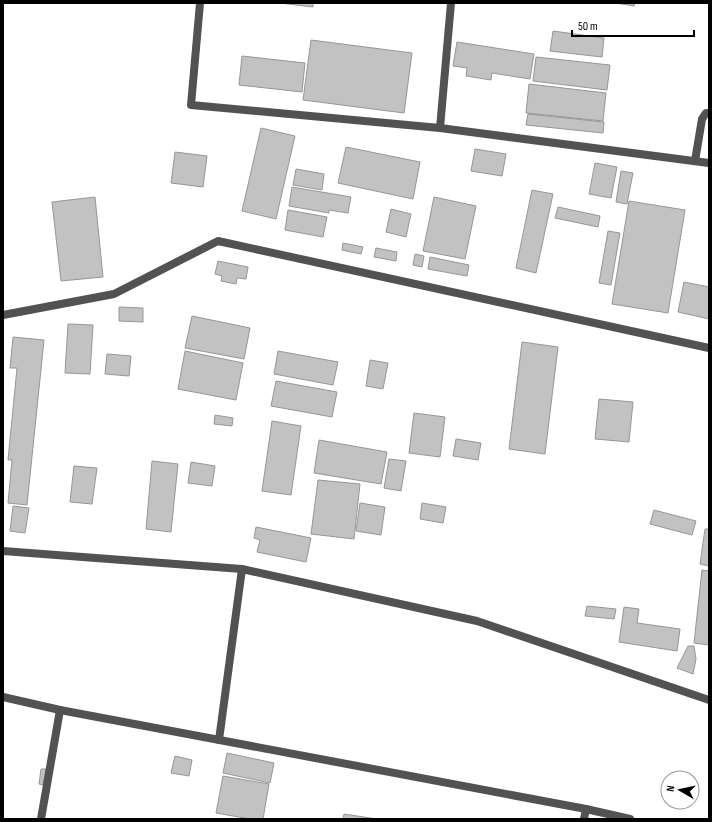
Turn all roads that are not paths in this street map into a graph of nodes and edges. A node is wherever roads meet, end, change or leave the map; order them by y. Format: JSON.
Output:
{"nodes":[{"id":1,"x":200,"y":3,"type":"edge"},
{"id":2,"x":451,"y":3,"type":"edge"},
{"id":3,"x":709,"y":113,"type":"edge"},
{"id":4,"x":440,"y":128,"type":"junction"},
{"id":5,"x":695,"y":161,"type":"junction"},
{"id":6,"x":709,"y":163,"type":"edge"},
{"id":7,"x":3,"y":315,"type":"edge"},
{"id":8,"x":709,"y":348,"type":"edge"},
{"id":9,"x":3,"y":551,"type":"edge"},
{"id":10,"x":242,"y":569,"type":"junction"},
{"id":11,"x":3,"y":697,"type":"edge"},
{"id":12,"x":709,"y":700,"type":"edge"},
{"id":13,"x":60,"y":710,"type":"junction"},
{"id":14,"x":218,"y":740,"type":"junction"},
{"id":15,"x":586,"y":809,"type":"junction"},
{"id":16,"x":41,"y":819,"type":"edge"},
{"id":17,"x":584,"y":819,"type":"edge"},
{"id":18,"x":630,"y":819,"type":"edge"}],
"edges":[{"from":1,"to":4,"type":"street"},
{"from":2,"to":4,"type":"street"},
{"from":3,"to":5,"type":"street"},
{"from":4,"to":5,"type":"street"},
{"from":5,"to":6,"type":"street"},
{"from":7,"to":8,"type":"street"},
{"from":9,"to":10,"type":"street"},
{"from":10,"to":12,"type":"street"},
{"from":10,"to":14,"type":"street"},
{"from":11,"to":13,"type":"street"},
{"from":13,"to":14,"type":"street"},
{"from":13,"to":16,"type":"street"},
{"from":14,"to":15,"type":"street"},
{"from":15,"to":17,"type":"street"},
{"from":15,"to":18,"type":"street"}]}
